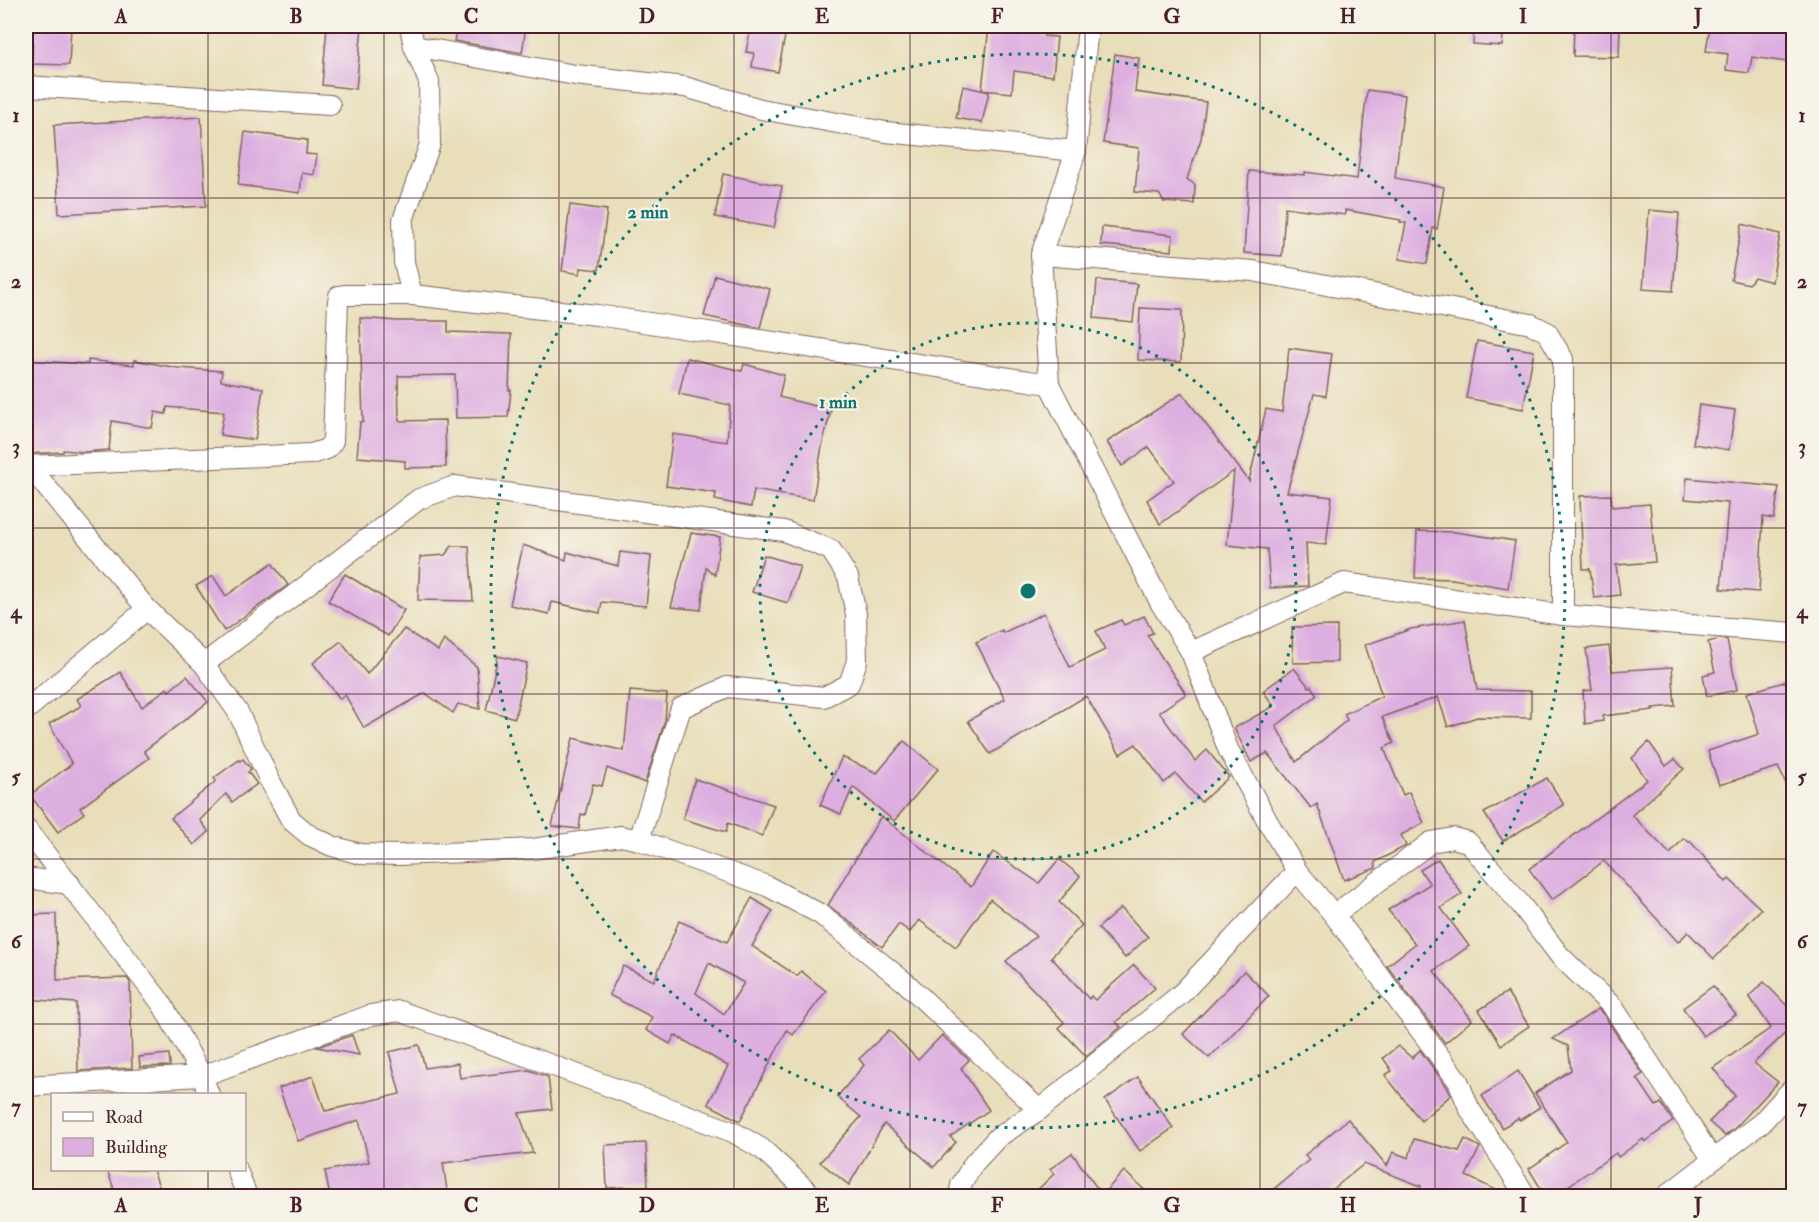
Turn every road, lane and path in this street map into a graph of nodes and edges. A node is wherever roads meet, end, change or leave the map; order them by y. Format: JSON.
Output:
{"nodes":[{"id":1,"x":410,"y":26,"type":"edge"},
{"id":2,"x":1088,"y":26,"type":"edge"},
{"id":3,"x":414,"y":46,"type":"junction"},
{"id":4,"x":26,"y":86,"type":"edge"},
{"id":5,"x":330,"y":105,"type":"dead end"},
{"id":6,"x":1076,"y":152,"type":"junction"},
{"id":7,"x":1041,"y":255,"type":"junction"},
{"id":8,"x":412,"y":295,"type":"junction"},
{"id":9,"x":1049,"y":384,"type":"junction"},
{"id":10,"x":27,"y":466,"type":"edge"},
{"id":11,"x":147,"y":609,"type":"junction"},
{"id":12,"x":1563,"y":615,"type":"junction"},
{"id":13,"x":1794,"y":633,"type":"edge"},
{"id":14,"x":1191,"y":652,"type":"junction"},
{"id":15,"x":204,"y":664,"type":"junction"},
{"id":16,"x":26,"y":710,"type":"edge"},
{"id":17,"x":26,"y":829,"type":"edge"},
{"id":18,"x":639,"y":840,"type":"junction"},
{"id":19,"x":1297,"y":871,"type":"junction"},
{"id":20,"x":26,"y":878,"type":"edge"},
{"id":21,"x":70,"y":884,"type":"junction"},
{"id":22,"x":1334,"y":915,"type":"junction"},
{"id":23,"x":206,"y":1085,"type":"edge"},
{"id":24,"x":26,"y":1086,"type":"edge"},
{"id":25,"x":1794,"y":1087,"type":"edge"},
{"id":26,"x":1039,"y":1110,"type":"junction"},
{"id":27,"x":1713,"y":1160,"type":"junction"},
{"id":28,"x":237,"y":1171,"type":"edge"},
{"id":29,"x":247,"y":1197,"type":"edge"},
{"id":30,"x":813,"y":1197,"type":"edge"},
{"id":31,"x":959,"y":1197,"type":"edge"},
{"id":32,"x":1526,"y":1197,"type":"edge"},
{"id":33,"x":1666,"y":1197,"type":"edge"}],
"edges":[{"from":1,"to":3,"type":"street"},
{"from":2,"to":6,"type":"street"},
{"from":3,"to":6,"type":"street"},
{"from":3,"to":8,"type":"street"},
{"from":4,"to":5,"type":"street"},
{"from":6,"to":7,"type":"street"},
{"from":7,"to":9,"type":"street"},
{"from":7,"to":12,"type":"street"},
{"from":8,"to":9,"type":"street"},
{"from":8,"to":10,"type":"street"},
{"from":9,"to":14,"type":"street"},
{"from":10,"to":11,"type":"street"},
{"from":11,"to":15,"type":"street"},
{"from":11,"to":16,"type":"street"},
{"from":12,"to":13,"type":"street"},
{"from":12,"to":14,"type":"street"},
{"from":14,"to":19,"type":"street"},
{"from":15,"to":18,"type":"street"},
{"from":15,"to":18,"type":"street"},
{"from":17,"to":21,"type":"street"},
{"from":18,"to":26,"type":"street"},
{"from":19,"to":22,"type":"street"},
{"from":19,"to":26,"type":"street"},
{"from":20,"to":21,"type":"street"},
{"from":21,"to":23,"type":"street"},
{"from":22,"to":27,"type":"street"},
{"from":22,"to":32,"type":"street"},
{"from":23,"to":24,"type":"street"},
{"from":23,"to":30,"type":"street"},
{"from":25,"to":27,"type":"street"},
{"from":26,"to":31,"type":"street"},
{"from":27,"to":33,"type":"street"},
{"from":28,"to":29,"type":"street"}]}
